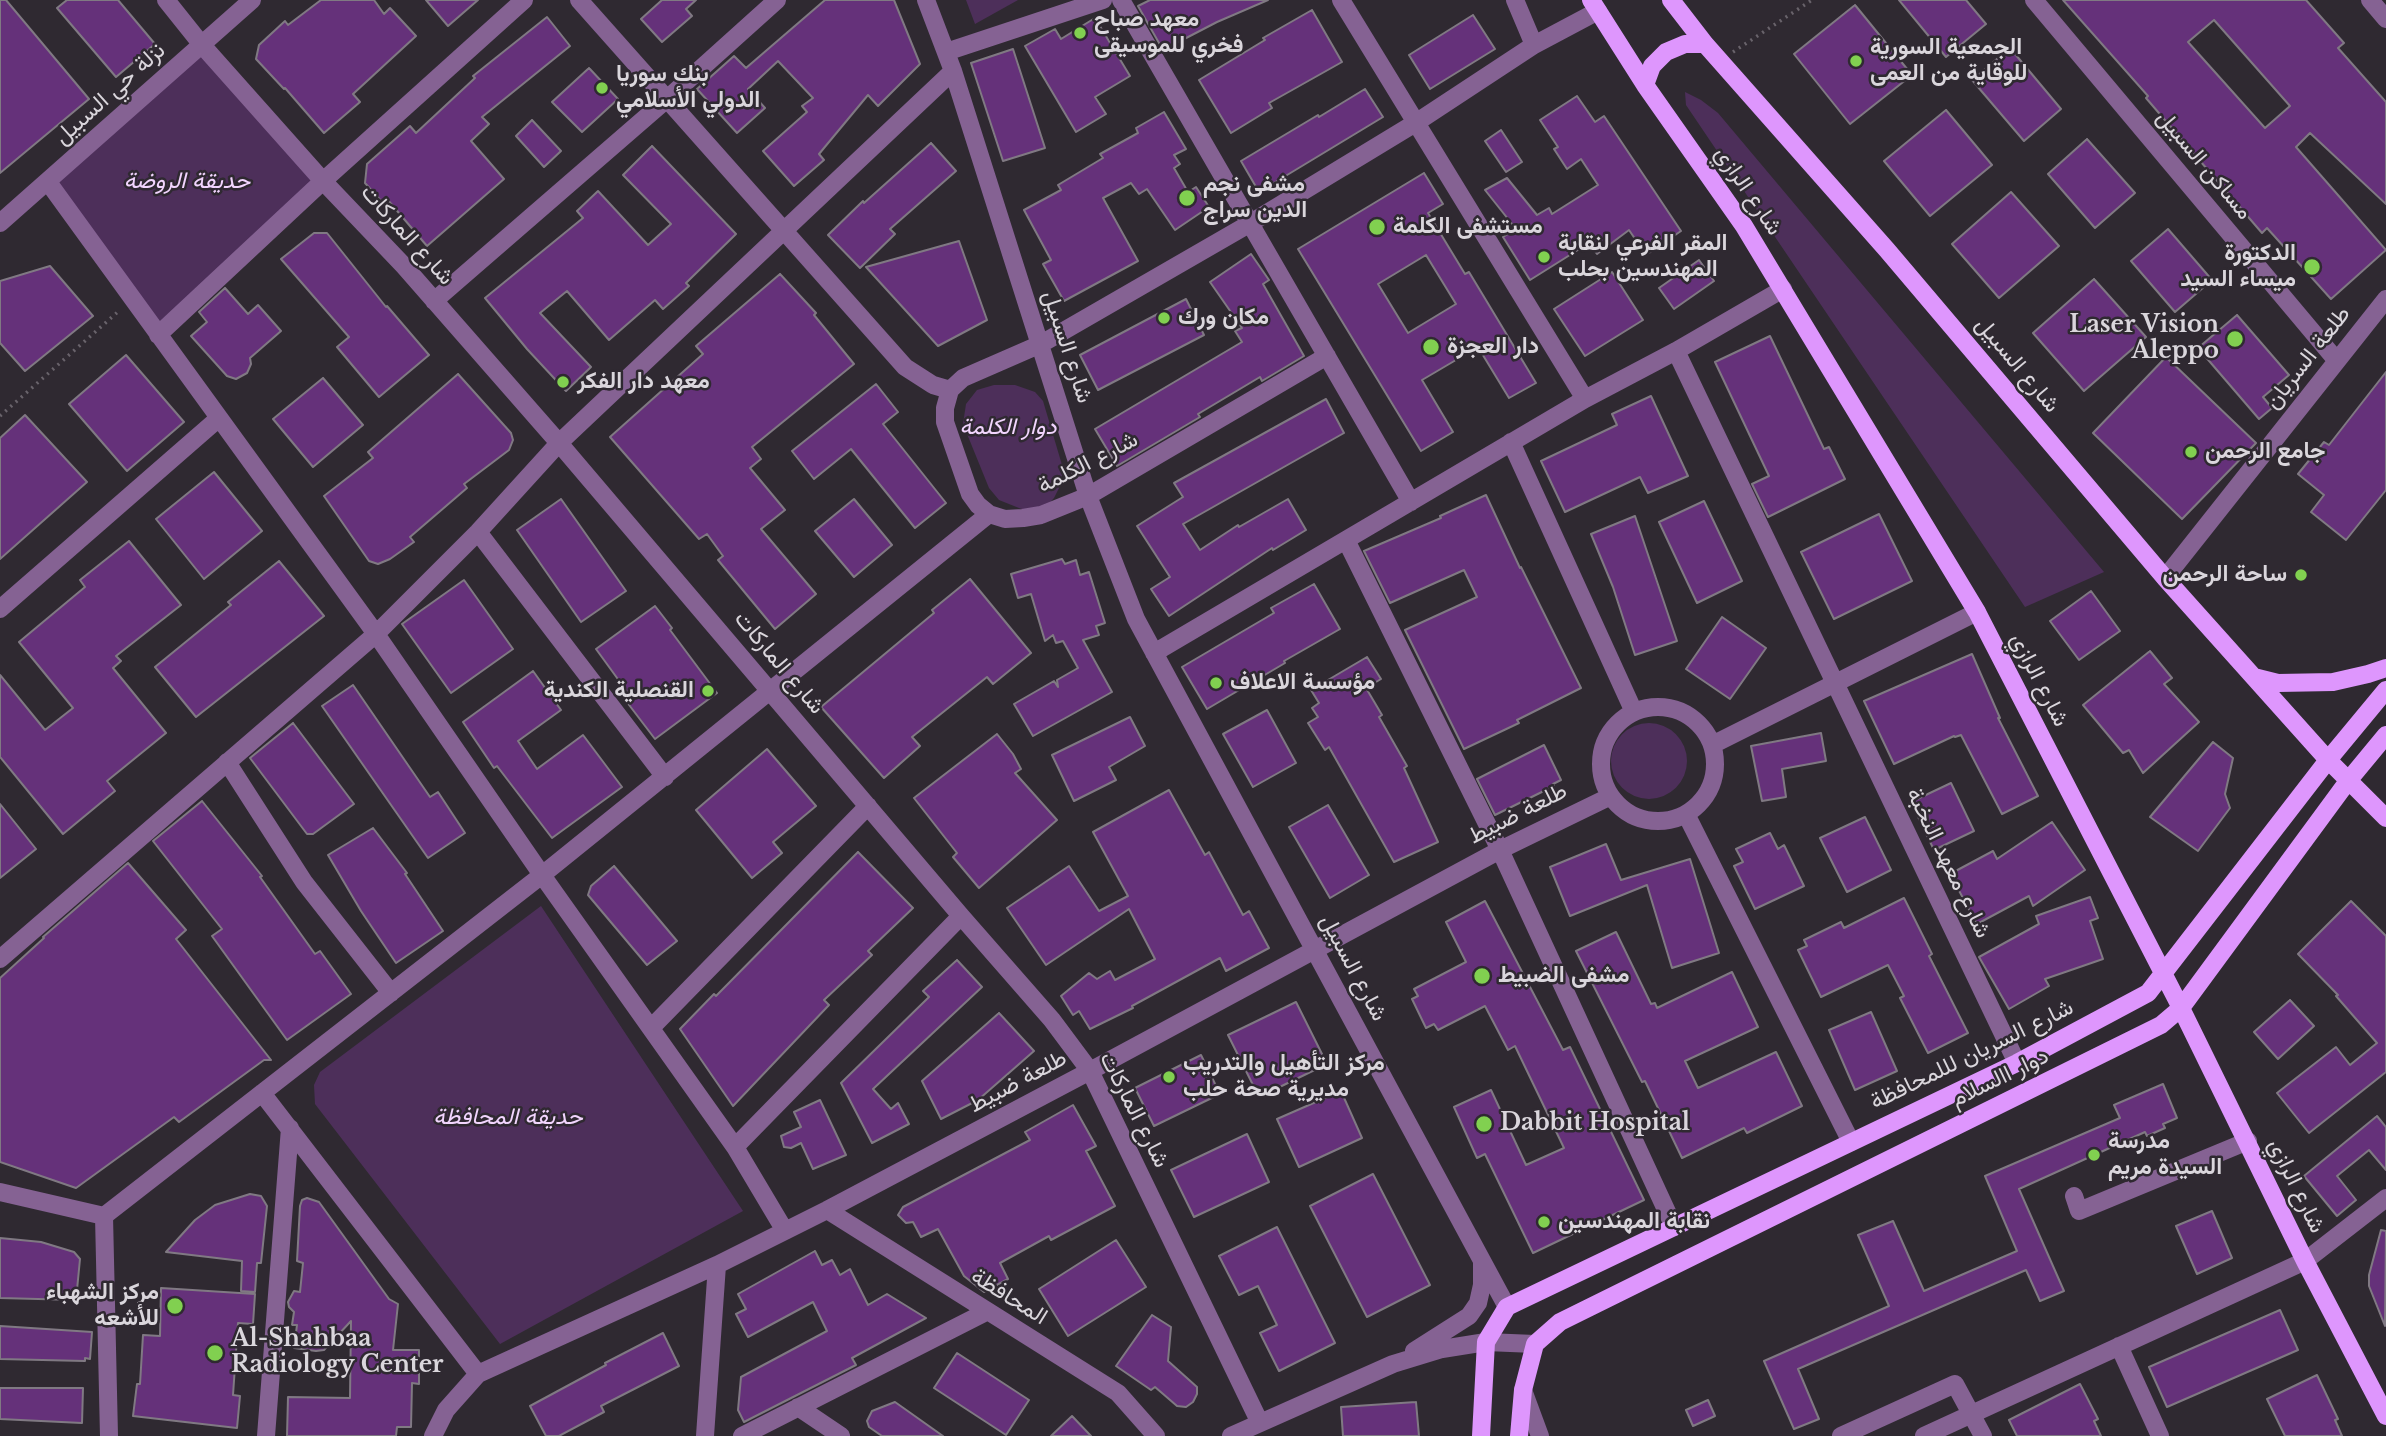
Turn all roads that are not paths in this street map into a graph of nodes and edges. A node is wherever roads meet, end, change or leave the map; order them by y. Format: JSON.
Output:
{"nodes":[{"id":1,"x":166,"y":0,"type":"edge"},
{"id":2,"x":252,"y":0,"type":"edge"},
{"id":3,"x":524,"y":0,"type":"edge"},
{"id":4,"x":579,"y":0,"type":"edge"},
{"id":5,"x":777,"y":0,"type":"edge"},
{"id":6,"x":926,"y":0,"type":"edge"},
{"id":7,"x":1103,"y":0,"type":"edge"},
{"id":8,"x":1121,"y":0,"type":"edge"},
{"id":9,"x":1341,"y":0,"type":"edge"},
{"id":10,"x":1515,"y":0,"type":"edge"},
{"id":11,"x":1671,"y":0,"type":"edge"},
{"id":12,"x":2034,"y":0,"type":"edge"},
{"id":13,"x":2370,"y":0,"type":"edge"},
{"id":14,"x":1594,"y":5,"type":"edge"},
{"id":15,"x":2386,"y":19,"type":"edge"},
{"id":16,"x":1705,"y":44,"type":"junction"},
{"id":17,"x":202,"y":45,"type":"junction"},
{"id":18,"x":1534,"y":45,"type":"junction"},
{"id":19,"x":946,"y":52,"type":"junction"},
{"id":20,"x":953,"y":71,"type":"junction"},
{"id":21,"x":1645,"y":85,"type":"junction"},
{"id":22,"x":667,"y":99,"type":"junction"},
{"id":23,"x":1417,"y":122,"type":"junction"},
{"id":24,"x":323,"y":181,"type":"junction"},
{"id":25,"x":48,"y":183,"type":"junction"},
{"id":26,"x":0,"y":223,"type":"edge"},
{"id":27,"x":1249,"y":224,"type":"junction"},
{"id":28,"x":783,"y":230,"type":"junction"},
{"id":29,"x":1783,"y":289,"type":"junction"},
{"id":30,"x":2386,"y":299,"type":"edge"},
{"id":31,"x":434,"y":301,"type":"junction"},
{"id":32,"x":159,"y":335,"type":"junction"},
{"id":33,"x":1041,"y":344,"type":"junction"},
{"id":34,"x":1676,"y":351,"type":"junction"},
{"id":35,"x":1327,"y":356,"type":"junction"},
{"id":36,"x":2337,"y":361,"type":"junction"},
{"id":37,"x":950,"y":390,"type":"junction"},
{"id":38,"x":1585,"y":399,"type":"junction"},
{"id":39,"x":219,"y":418,"type":"junction"},
{"id":40,"x":1511,"y":442,"type":"junction"},
{"id":41,"x":559,"y":443,"type":"junction"},
{"id":42,"x":1088,"y":496,"type":"junction"},
{"id":43,"x":1411,"y":502,"type":"junction"},
{"id":44,"x":989,"y":514,"type":"junction"},
{"id":45,"x":478,"y":532,"type":"junction"},
{"id":46,"x":1346,"y":540,"type":"junction"},
{"id":47,"x":2165,"y":578,"type":"junction"},
{"id":48,"x":0,"y":609,"type":"edge"},
{"id":49,"x":1977,"y":612,"type":"junction"},
{"id":50,"x":376,"y":634,"type":"junction"},
{"id":51,"x":1154,"y":653,"type":"junction"},
{"id":52,"x":2386,"y":668,"type":"edge"},
{"id":53,"x":2254,"y":677,"type":"junction"},
{"id":54,"x":1834,"y":684,"type":"junction"},
{"id":55,"x":2386,"y":690,"type":"edge"},
{"id":56,"x":771,"y":692,"type":"junction"},
{"id":57,"x":1634,"y":712,"type":"junction"},
{"id":58,"x":2386,"y":735,"type":"edge"},
{"id":59,"x":1712,"y":745,"type":"junction"},
{"id":60,"x":2328,"y":760,"type":"junction"},
{"id":61,"x":228,"y":762,"type":"junction"},
{"id":62,"x":665,"y":777,"type":"junction"},
{"id":63,"x":2348,"y":781,"type":"junction"},
{"id":64,"x":1609,"y":797,"type":"junction"},
{"id":65,"x":868,"y":806,"type":"junction"},
{"id":66,"x":1686,"y":814,"type":"junction"},
{"id":67,"x":2386,"y":818,"type":"edge"},
{"id":68,"x":1500,"y":850,"type":"junction"},
{"id":69,"x":542,"y":876,"type":"junction"},
{"id":70,"x":961,"y":916,"type":"junction"},
{"id":71,"x":1316,"y":950,"type":"junction"},
{"id":72,"x":0,"y":959,"type":"edge"},
{"id":73,"x":2163,"y":973,"type":"junction"},
{"id":74,"x":391,"y":993,"type":"junction"},
{"id":75,"x":2181,"y":1008,"type":"junction"},
{"id":76,"x":651,"y":1028,"type":"junction"},
{"id":77,"x":2017,"y":1063,"type":"junction"},
{"id":78,"x":1090,"y":1071,"type":"junction"},
{"id":79,"x":262,"y":1093,"type":"junction"},
{"id":80,"x":290,"y":1128,"type":"junction"},
{"id":81,"x":2248,"y":1141,"type":"junction"},
{"id":82,"x":1851,"y":1142,"type":"junction"},
{"id":83,"x":734,"y":1147,"type":"junction"},
{"id":84,"x":0,"y":1192,"type":"edge"},
{"id":85,"x":2074,"y":1196,"type":"dead end"},
{"id":86,"x":2386,"y":1198,"type":"edge"},
{"id":87,"x":827,"y":1210,"type":"junction"},
{"id":88,"x":104,"y":1216,"type":"junction"},
{"id":89,"x":1674,"y":1227,"type":"junction"},
{"id":90,"x":785,"y":1231,"type":"junction"},
{"id":91,"x":1481,"y":1260,"type":"junction"},
{"id":92,"x":2305,"y":1261,"type":"junction"},
{"id":93,"x":717,"y":1265,"type":"junction"},
{"id":94,"x":1507,"y":1307,"type":"junction"},
{"id":95,"x":986,"y":1311,"type":"junction"},
{"id":96,"x":1486,"y":1342,"type":"junction"},
{"id":97,"x":1535,"y":1344,"type":"junction"},
{"id":98,"x":2119,"y":1346,"type":"junction"},
{"id":99,"x":1393,"y":1364,"type":"junction"},
{"id":100,"x":478,"y":1374,"type":"junction"},
{"id":101,"x":1523,"y":1390,"type":"junction"},
{"id":102,"x":798,"y":1407,"type":"junction"},
{"id":103,"x":1971,"y":1415,"type":"junction"},
{"id":104,"x":2386,"y":1416,"type":"edge"},
{"id":105,"x":1260,"y":1423,"type":"junction"},
{"id":106,"x":109,"y":1436,"type":"edge"},
{"id":107,"x":266,"y":1436,"type":"edge"},
{"id":108,"x":433,"y":1436,"type":"edge"},
{"id":109,"x":705,"y":1436,"type":"edge"},
{"id":110,"x":742,"y":1436,"type":"edge"},
{"id":111,"x":841,"y":1436,"type":"edge"},
{"id":112,"x":1156,"y":1436,"type":"edge"},
{"id":113,"x":1231,"y":1436,"type":"edge"},
{"id":114,"x":1481,"y":1436,"type":"edge"},
{"id":115,"x":1519,"y":1436,"type":"edge"},
{"id":116,"x":1540,"y":1436,"type":"edge"},
{"id":117,"x":1841,"y":1436,"type":"edge"},
{"id":118,"x":1924,"y":1436,"type":"edge"},
{"id":119,"x":1983,"y":1436,"type":"edge"},
{"id":120,"x":2160,"y":1436,"type":"edge"}],
"edges":[{"from":1,"to":17,"type":"street","name":"شارع الماركات"},
{"from":2,"to":17,"type":"street","name":"نزلة حي السبيل"},
{"from":3,"to":24,"type":"street"},
{"from":4,"to":22,"type":"street"},
{"from":5,"to":22,"type":"street"},
{"from":6,"to":19,"type":"street","name":"شارع السبيل"},
{"from":7,"to":19,"type":"street"},
{"from":8,"to":27,"type":"street"},
{"from":9,"to":23,"type":"street"},
{"from":10,"to":18,"type":"street"},
{"from":11,"to":16,"type":"main road","name":"شارع السبيل"},
{"from":12,"to":36,"type":"street","name":"مساكن السبيل"},
{"from":13,"to":15,"type":"street"},
{"from":14,"to":18,"type":"street"},
{"from":14,"to":21,"type":"main road","name":"شارع الرازي"},
{"from":16,"to":21,"type":"main road"},
{"from":16,"to":47,"type":"main road","name":"شارع السبيل"},
{"from":17,"to":24,"type":"street","name":"شارع الماركات"},
{"from":17,"to":25,"type":"street","name":"نزلة حي السبيل"},
{"from":18,"to":23,"type":"street"},
{"from":19,"to":20,"type":"street","name":"شارع السبيل"},
{"from":20,"to":28,"type":"street"},
{"from":20,"to":33,"type":"street","name":"شارع السبيل"},
{"from":21,"to":29,"type":"main road","name":"شارع الرازي"},
{"from":22,"to":28,"type":"street"},
{"from":22,"to":31,"type":"street"},
{"from":23,"to":27,"type":"street"},
{"from":23,"to":38,"type":"street"},
{"from":24,"to":31,"type":"street","name":"شارع الماركات"},
{"from":24,"to":32,"type":"street"},
{"from":25,"to":26,"type":"street","name":"نزلة حي السبيل"},
{"from":25,"to":32,"type":"street"},
{"from":27,"to":33,"type":"street"},
{"from":27,"to":35,"type":"street"},
{"from":28,"to":37,"type":"street"},
{"from":28,"to":41,"type":"street"},
{"from":29,"to":34,"type":"street"},
{"from":29,"to":49,"type":"main road","name":"شارع الرازي"},
{"from":30,"to":36,"type":"street","name":"طلعة السريان"},
{"from":31,"to":41,"type":"street","name":"شارع الماركات"},
{"from":32,"to":39,"type":"street"},
{"from":33,"to":37,"type":"street"},
{"from":33,"to":42,"type":"street","name":"شارع السبيل"},
{"from":34,"to":38,"type":"street"},
{"from":34,"to":54,"type":"street","name":"شارع معهد النخبة"},
{"from":35,"to":42,"type":"street","name":"شارع الكلمة"},
{"from":35,"to":43,"type":"street"},
{"from":36,"to":47,"type":"street","name":"طلعة السريان"},
{"from":37,"to":44,"type":"street"},
{"from":38,"to":40,"type":"street"},
{"from":39,"to":48,"type":"street"},
{"from":39,"to":50,"type":"street"},
{"from":40,"to":43,"type":"street"},
{"from":40,"to":57,"type":"street"},
{"from":41,"to":45,"type":"street"},
{"from":41,"to":56,"type":"street","name":"شارع الماركات"},
{"from":42,"to":44,"type":"street","name":"شارع الكلمة"},
{"from":42,"to":51,"type":"street","name":"شارع السبيل"},
{"from":43,"to":46,"type":"street"},
{"from":44,"to":56,"type":"street"},
{"from":45,"to":50,"type":"street"},
{"from":45,"to":62,"type":"street"},
{"from":46,"to":51,"type":"street"},
{"from":46,"to":68,"type":"street"},
{"from":47,"to":53,"type":"main road","name":"شارع السبيل"},
{"from":49,"to":54,"type":"street"},
{"from":49,"to":73,"type":"main road","name":"شارع الرازي"},
{"from":50,"to":61,"type":"street"},
{"from":50,"to":69,"type":"street"},
{"from":51,"to":71,"type":"street","name":"شارع السبيل"},
{"from":52,"to":53,"type":"main road"},
{"from":53,"to":60,"type":"main road","name":"شارع السبيل"},
{"from":54,"to":59,"type":"street"},
{"from":54,"to":77,"type":"street","name":"شارع معهد النخبة"},
{"from":55,"to":60,"type":"main road","name":"شارع السريان لللمحافظة"},
{"from":56,"to":62,"type":"street"},
{"from":56,"to":65,"type":"street","name":"شارع الماركات"},
{"from":57,"to":59,"type":"street"},
{"from":57,"to":64,"type":"street"},
{"from":58,"to":63,"type":"main road","name":"دوار االسلام"},
{"from":59,"to":66,"type":"street"},
{"from":60,"to":63,"type":"main road","name":"شارع السبيل"},
{"from":60,"to":73,"type":"main road","name":"شارع السريان لللمحافظة"},
{"from":61,"to":72,"type":"street"},
{"from":61,"to":74,"type":"street"},
{"from":62,"to":69,"type":"street"},
{"from":63,"to":67,"type":"main road","name":"شارع السبيل"},
{"from":63,"to":75,"type":"main road","name":"دوار االسلام"},
{"from":64,"to":66,"type":"street"},
{"from":64,"to":68,"type":"street","name":"طلعة ضبيط"},
{"from":65,"to":70,"type":"street","name":"شارع الماركات"},
{"from":65,"to":76,"type":"street"},
{"from":66,"to":82,"type":"street"},
{"from":68,"to":71,"type":"street","name":"طلعة ضبيط"},
{"from":68,"to":89,"type":"street"},
{"from":69,"to":74,"type":"street"},
{"from":69,"to":76,"type":"street"},
{"from":70,"to":78,"type":"street","name":"شارع الماركات"},
{"from":70,"to":83,"type":"street"},
{"from":71,"to":78,"type":"street","name":"طلعة ضبيط"},
{"from":71,"to":91,"type":"street","name":"شارع السبيل"},
{"from":73,"to":75,"type":"main road","name":"شارع الرازي"},
{"from":73,"to":77,"type":"main road","name":"شارع السريان لللمحافظة"},
{"from":74,"to":79,"type":"street"},
{"from":75,"to":81,"type":"main road","name":"شارع الرازي"},
{"from":75,"to":97,"type":"main road","name":"دوار االسلام"},
{"from":76,"to":83,"type":"street"},
{"from":77,"to":82,"type":"main road","name":"شارع السريان لللمحافظة"},
{"from":78,"to":87,"type":"street","name":"طلعة ضبيط"},
{"from":78,"to":105,"type":"street","name":"شارع الماركات"},
{"from":79,"to":80,"type":"street"},
{"from":79,"to":88,"type":"street"},
{"from":80,"to":100,"type":"street"},
{"from":80,"to":107,"type":"street"},
{"from":81,"to":85,"type":"street"},
{"from":81,"to":92,"type":"main road","name":"شارع الرازي"},
{"from":82,"to":89,"type":"main road","name":"شارع السريان لللمحافظة"},
{"from":83,"to":90,"type":"street"},
{"from":84,"to":88,"type":"street"},
{"from":86,"to":92,"type":"street"},
{"from":87,"to":90,"type":"street","name":"طلعة ضبيط"},
{"from":87,"to":95,"type":"street","name":"المحافظة"},
{"from":88,"to":106,"type":"street"},
{"from":89,"to":94,"type":"main road","name":"شارع السريان لللمحافظة"},
{"from":90,"to":93,"type":"street","name":"طلعة ضبيط"},
{"from":91,"to":94,"type":"street","name":"شارع السبيل"},
{"from":91,"to":99,"type":"street"},
{"from":92,"to":98,"type":"street"},
{"from":92,"to":104,"type":"main road","name":"شارع الرازي"},
{"from":93,"to":100,"type":"street","name":"طلعة ضبيط"},
{"from":93,"to":109,"type":"street"},
{"from":94,"to":96,"type":"main road"},
{"from":95,"to":102,"type":"street"},
{"from":95,"to":112,"type":"street","name":"المحافظة"},
{"from":96,"to":97,"type":"street"},
{"from":96,"to":99,"type":"street"},
{"from":96,"to":114,"type":"main road"},
{"from":97,"to":101,"type":"main road"},
{"from":98,"to":103,"type":"street"},
{"from":98,"to":120,"type":"street"},
{"from":99,"to":105,"type":"street"},
{"from":100,"to":108,"type":"street"},
{"from":101,"to":115,"type":"main road"},
{"from":101,"to":116,"type":"street"},
{"from":102,"to":110,"type":"street"},
{"from":102,"to":111,"type":"street"},
{"from":103,"to":117,"type":"street"},
{"from":103,"to":118,"type":"street"},
{"from":103,"to":119,"type":"street"},
{"from":105,"to":113,"type":"street"}]}
